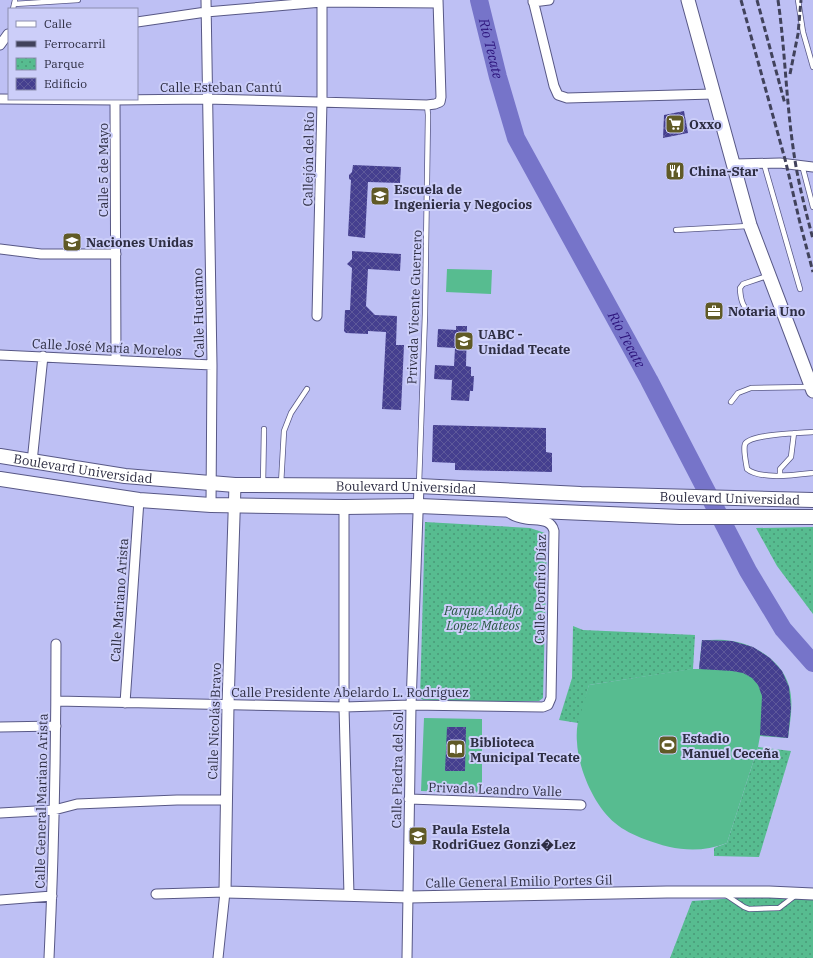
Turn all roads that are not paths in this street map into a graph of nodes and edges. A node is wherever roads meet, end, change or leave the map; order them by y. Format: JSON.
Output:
{"nodes":[{"id":1,"x":78,"y":0,"type":"edge"},
{"id":2,"x":206,"y":0,"type":"edge"},
{"id":3,"x":549,"y":0,"type":"edge"},
{"id":4,"x":688,"y":0,"type":"edge"},
{"id":5,"x":798,"y":0,"type":"edge"},
{"id":6,"x":322,"y":1,"type":"edge"},
{"id":7,"x":533,"y":1,"type":"edge"},
{"id":8,"x":438,"y":2,"type":"edge"},
{"id":9,"x":14,"y":4,"type":"edge"},
{"id":10,"x":206,"y":12,"type":"junction"},
{"id":11,"x":138,"y":22,"type":"edge"},
{"id":12,"x":6,"y":32,"type":"edge"},
{"id":13,"x":0,"y":45,"type":"edge"},
{"id":14,"x":810,"y":48,"type":"edge"},
{"id":15,"x":813,"y":67,"type":"edge"},
{"id":16,"x":713,"y":94,"type":"junction"},
{"id":17,"x":206,"y":98,"type":"junction"},
{"id":18,"x":138,"y":99,"type":"edge"},
{"id":19,"x":115,"y":100,"type":"edge"},
{"id":20,"x":322,"y":101,"type":"junction"},
{"id":21,"x":427,"y":105,"type":"junction"},
{"id":22,"x":734,"y":164,"type":"junction"},
{"id":23,"x":764,"y":164,"type":"junction"},
{"id":24,"x":802,"y":165,"type":"junction"},
{"id":25,"x":813,"y":167,"type":"edge"},
{"id":26,"x":813,"y":207,"type":"edge"},
{"id":27,"x":750,"y":225,"type":"junction"},
{"id":28,"x":676,"y":230,"type":"dead end"},
{"id":29,"x":0,"y":249,"type":"edge"},
{"id":30,"x":116,"y":254,"type":"junction"},
{"id":31,"x":769,"y":276,"type":"junction"},
{"id":32,"x":800,"y":289,"type":"dead end"},
{"id":33,"x":782,"y":310,"type":"junction"},
{"id":34,"x":317,"y":316,"type":"dead end"},
{"id":35,"x":0,"y":355,"type":"edge"},
{"id":36,"x":43,"y":356,"type":"junction"},
{"id":37,"x":116,"y":360,"type":"junction"},
{"id":38,"x":212,"y":365,"type":"junction"},
{"id":39,"x":307,"y":389,"type":"dead end"},
{"id":40,"x":812,"y":389,"type":"edge"},
{"id":41,"x":731,"y":402,"type":"dead end"},
{"id":42,"x":264,"y":429,"type":"dead end"},
{"id":43,"x":813,"y":432,"type":"edge"},
{"id":44,"x":794,"y":434,"type":"junction"},
{"id":45,"x":0,"y":456,"type":"edge"},
{"id":46,"x":32,"y":462,"type":"junction"},
{"id":47,"x":813,"y":473,"type":"edge"},
{"id":48,"x":780,"y":475,"type":"junction"},
{"id":49,"x":0,"y":479,"type":"edge"},
{"id":50,"x":210,"y":484,"type":"junction"},
{"id":51,"x":236,"y":485,"type":"junction"},
{"id":52,"x":262,"y":486,"type":"junction"},
{"id":53,"x":281,"y":486,"type":"junction"},
{"id":54,"x":419,"y":486,"type":"junction"},
{"id":55,"x":139,"y":500,"type":"junction"},
{"id":56,"x":813,"y":500,"type":"edge"},
{"id":57,"x":211,"y":506,"type":"junction"},
{"id":58,"x":235,"y":506,"type":"junction"},
{"id":59,"x":419,"y":506,"type":"junction"},
{"id":60,"x":344,"y":507,"type":"junction"},
{"id":61,"x":504,"y":510,"type":"junction"},
{"id":62,"x":813,"y":517,"type":"edge"},
{"id":63,"x":56,"y":644,"type":"dead end"},
{"id":64,"x":56,"y":701,"type":"junction"},
{"id":65,"x":125,"y":703,"type":"junction"},
{"id":66,"x":228,"y":705,"type":"junction"},
{"id":67,"x":411,"y":705,"type":"junction"},
{"id":68,"x":548,"y":705,"type":"joint"},
{"id":69,"x":344,"y":707,"type":"junction"},
{"id":70,"x":56,"y":726,"type":"junction"},
{"id":71,"x":0,"y":727,"type":"edge"},
{"id":72,"x":409,"y":799,"type":"junction"},
{"id":73,"x":226,"y":800,"type":"junction"},
{"id":74,"x":581,"y":805,"type":"dead end"},
{"id":75,"x":54,"y":810,"type":"junction"},
{"id":76,"x":0,"y":813,"type":"edge"},
{"id":77,"x":225,"y":892,"type":"junction"},
{"id":78,"x":723,"y":892,"type":"junction"},
{"id":79,"x":798,"y":893,"type":"junction"},
{"id":80,"x":156,"y":894,"type":"dead end"},
{"id":81,"x":813,"y":894,"type":"edge"},
{"id":82,"x":349,"y":895,"type":"junction"},
{"id":83,"x":52,"y":896,"type":"junction"},
{"id":84,"x":409,"y":897,"type":"junction"},
{"id":85,"x":0,"y":900,"type":"edge"},
{"id":86,"x":48,"y":958,"type":"edge"},
{"id":87,"x":218,"y":958,"type":"edge"},
{"id":88,"x":407,"y":958,"type":"edge"}],
"edges":[{"from":1,"to":9,"type":"lane"},
{"from":2,"to":10,"type":"street","name":"Calle Huetamo"},
{"from":3,"to":7,"type":"street"},
{"from":4,"to":16,"type":"main road"},
{"from":5,"to":14,"type":"lane"},
{"from":6,"to":8,"type":"street"},
{"from":6,"to":10,"type":"street"},
{"from":6,"to":20,"type":"street","name":"Callejón del Río"},
{"from":7,"to":16,"type":"street"},
{"from":8,"to":21,"type":"street","name":"Calle Esteban Cantú"},
{"from":10,"to":11,"type":"street"},
{"from":10,"to":17,"type":"street","name":"Calle Huetamo"},
{"from":12,"to":13,"type":"street"},
{"from":14,"to":15,"type":"lane"},
{"from":16,"to":22,"type":"main road"},
{"from":17,"to":18,"type":"street","name":"Calle Esteban Cantú"},
{"from":17,"to":20,"type":"street","name":"Calle Esteban Cantú"},
{"from":17,"to":38,"type":"street","name":"Calle Huetamo"},
{"from":19,"to":30,"type":"street","name":"Calle 5 de Mayo"},
{"from":20,"to":21,"type":"street","name":"Calle Esteban Cantú"},
{"from":20,"to":34,"type":"street","name":"Callejón del Río"},
{"from":21,"to":54,"type":"lane","name":"Privada Vicente Guerrero"},
{"from":22,"to":23,"type":"street"},
{"from":22,"to":27,"type":"main road"},
{"from":23,"to":24,"type":"street"},
{"from":23,"to":32,"type":"lane"},
{"from":24,"to":25,"type":"street"},
{"from":24,"to":26,"type":"lane"},
{"from":27,"to":28,"type":"lane"},
{"from":27,"to":31,"type":"main road"},
{"from":29,"to":30,"type":"street"},
{"from":30,"to":37,"type":"street","name":"Calle 5 de Mayo"},
{"from":31,"to":33,"type":"main road"},
{"from":31,"to":33,"type":"lane"},
{"from":33,"to":40,"type":"main road"},
{"from":35,"to":36,"type":"street","name":"Calle José María Morelos"},
{"from":36,"to":37,"type":"street","name":"Calle José María Morelos"},
{"from":36,"to":46,"type":"street"},
{"from":37,"to":38,"type":"street","name":"Calle José María Morelos"},
{"from":38,"to":50,"type":"street","name":"Calle Huetamo"},
{"from":39,"to":53,"type":"lane"},
{"from":40,"to":41,"type":"lane"},
{"from":42,"to":52,"type":"lane"},
{"from":43,"to":44,"type":"lane"},
{"from":44,"to":48,"type":"lane"},
{"from":44,"to":48,"type":"lane"},
{"from":45,"to":46,"type":"main road","name":"Boulevard Universidad"},
{"from":46,"to":50,"type":"main road","name":"Boulevard Universidad"},
{"from":47,"to":48,"type":"lane"},
{"from":49,"to":55,"type":"main road","name":"Boulevard Universidad"},
{"from":50,"to":51,"type":"main road","name":"Boulevard Universidad"},
{"from":50,"to":57,"type":"street","name":"Calle Huetamo"},
{"from":51,"to":52,"type":"main road","name":"Boulevard Universidad"},
{"from":51,"to":58,"type":"street","name":"Calle Nicolás Bravo"},
{"from":52,"to":53,"type":"main road","name":"Boulevard Universidad"},
{"from":53,"to":54,"type":"main road","name":"Boulevard Universidad"},
{"from":54,"to":56,"type":"main road","name":"Boulevard Universidad"},
{"from":54,"to":59,"type":"street","name":"Calle Piedra del Sol"},
{"from":55,"to":57,"type":"main road","name":"Boulevard Universidad"},
{"from":55,"to":65,"type":"street","name":"Calle Mariano Arista"},
{"from":57,"to":58,"type":"main road","name":"Boulevard Universidad"},
{"from":58,"to":60,"type":"main road","name":"Boulevard Universidad"},
{"from":58,"to":66,"type":"street","name":"Calle Nicolás Bravo"},
{"from":59,"to":60,"type":"main road","name":"Boulevard Universidad"},
{"from":59,"to":61,"type":"main road","name":"Boulevard Universidad"},
{"from":59,"to":67,"type":"street","name":"Calle Piedra del Sol"},
{"from":60,"to":69,"type":"street"},
{"from":61,"to":62,"type":"main road","name":"Boulevard Universidad"},
{"from":61,"to":68,"type":"street","name":"Calle Porfirio Díaz"},
{"from":63,"to":64,"type":"street","name":"Calle General Mariano Arista"},
{"from":64,"to":65,"type":"street","name":"Calle Presidente Abelardo L. Rodríguez"},
{"from":64,"to":70,"type":"street","name":"Calle General Mariano Arista"},
{"from":65,"to":66,"type":"street","name":"Calle Presidente Abelardo L. Rodríguez"},
{"from":66,"to":69,"type":"street","name":"Calle Presidente Abelardo L. Rodríguez"},
{"from":66,"to":73,"type":"street","name":"Calle Nicolás Bravo"},
{"from":67,"to":68,"type":"street","name":"Calle Presidente Abelardo L. Rodríguez"},
{"from":67,"to":69,"type":"street","name":"Calle Presidente Abelardo L. Rodríguez"},
{"from":67,"to":72,"type":"street","name":"Calle Piedra del Sol"},
{"from":69,"to":82,"type":"street"},
{"from":70,"to":71,"type":"street"},
{"from":70,"to":75,"type":"street","name":"Calle General Mariano Arista"},
{"from":72,"to":74,"type":"street","name":"Privada Leandro Valle"},
{"from":72,"to":84,"type":"street","name":"Calle Piedra del Sol"},
{"from":73,"to":75,"type":"street"},
{"from":73,"to":77,"type":"street","name":"Calle Nicolás Bravo"},
{"from":75,"to":76,"type":"street"},
{"from":75,"to":83,"type":"street","name":"Calle General Mariano Arista"},
{"from":77,"to":80,"type":"street"},
{"from":77,"to":82,"type":"street","name":"Calle General Emilio Portes Gil"},
{"from":77,"to":87,"type":"street","name":"Calle Nicolás Bravo"},
{"from":78,"to":79,"type":"street","name":"Calle General Emilio Portes Gil"},
{"from":78,"to":79,"type":"lane"},
{"from":78,"to":84,"type":"street","name":"Calle General Emilio Portes Gil"},
{"from":79,"to":81,"type":"street","name":"Calle General Emilio Portes Gil"},
{"from":82,"to":84,"type":"street","name":"Calle General Emilio Portes Gil"},
{"from":83,"to":85,"type":"street"},
{"from":83,"to":86,"type":"street","name":"Calle General Mariano Arista"},
{"from":84,"to":88,"type":"street","name":"Calle Piedra del Sol"}]}
